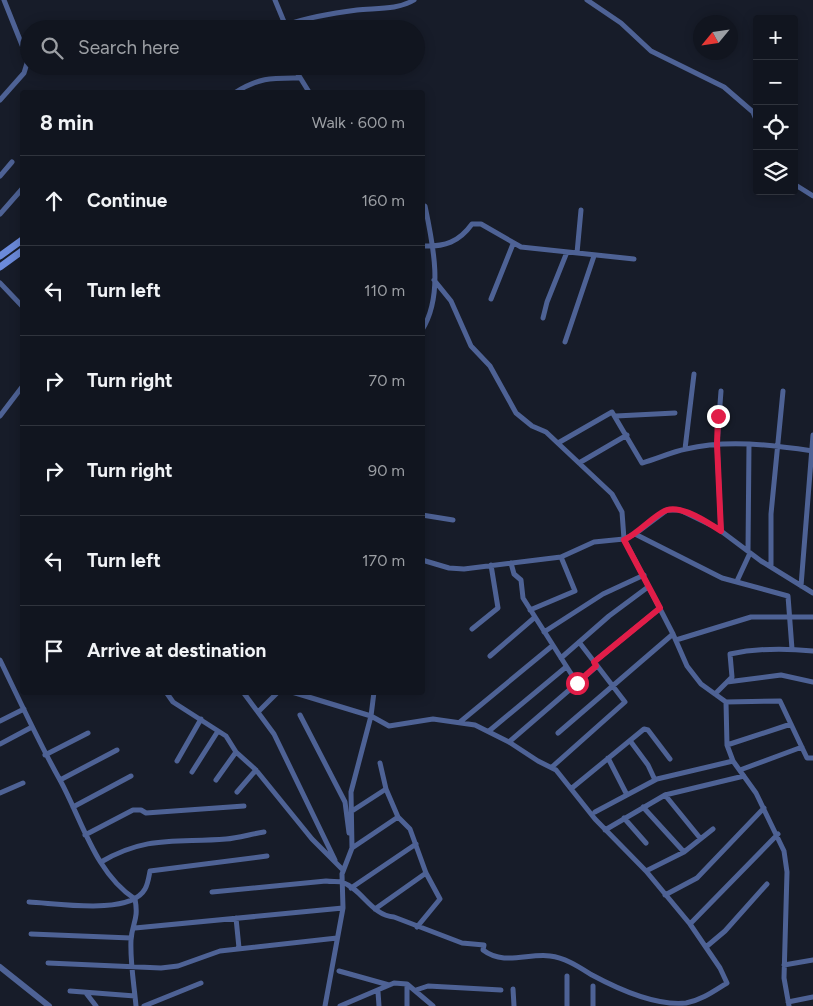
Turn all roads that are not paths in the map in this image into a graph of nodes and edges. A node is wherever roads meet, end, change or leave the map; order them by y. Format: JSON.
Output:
{"nodes":[{"id":1,"x":4,"y":0,"type":"edge"},
{"id":2,"x":275,"y":0,"type":"edge"},
{"id":3,"x":414,"y":0,"type":"edge"},
{"id":4,"x":587,"y":0,"type":"edge"},
{"id":5,"x":283,"y":20,"type":"edge"},
{"id":6,"x":302,"y":20,"type":"edge"},
{"id":7,"x":20,"y":40,"type":"edge"},
{"id":8,"x":22,"y":75,"type":"edge"},
{"id":9,"x":298,"y":75,"type":"edge"},
{"id":10,"x":300,"y":78,"type":"junction"},
{"id":11,"x":239,"y":90,"type":"edge"},
{"id":12,"x":308,"y":90,"type":"edge"},
{"id":13,"x":0,"y":100,"type":"edge"},
{"id":14,"x":753,"y":112,"type":"edge"},
{"id":15,"x":12,"y":162,"type":"dead end"},
{"id":16,"x":0,"y":176,"type":"edge"},
{"id":17,"x":798,"y":187,"type":"edge"},
{"id":18,"x":20,"y":191,"type":"edge"},
{"id":19,"x":813,"y":196,"type":"edge"},
{"id":20,"x":425,"y":206,"type":"edge"},
{"id":21,"x":580,"y":210,"type":"dead end"},
{"id":22,"x":0,"y":214,"type":"edge"},
{"id":23,"x":20,"y":241,"type":"edge"},
{"id":24,"x":513,"y":244,"type":"junction"},
{"id":25,"x":425,"y":246,"type":"edge"},
{"id":26,"x":433,"y":247,"type":"junction"},
{"id":27,"x":20,"y":252,"type":"edge"},
{"id":28,"x":567,"y":252,"type":"junction"},
{"id":29,"x":577,"y":253,"type":"junction"},
{"id":30,"x":0,"y":256,"type":"edge"},
{"id":31,"x":594,"y":256,"type":"junction"},
{"id":32,"x":634,"y":259,"type":"dead end"},
{"id":33,"x":0,"y":267,"type":"edge"},
{"id":34,"x":434,"y":280,"type":"junction"},
{"id":35,"x":0,"y":282,"type":"edge"},
{"id":36,"x":491,"y":299,"type":"dead end"},
{"id":37,"x":20,"y":304,"type":"edge"},
{"id":38,"x":543,"y":318,"type":"dead end"},
{"id":39,"x":425,"y":325,"type":"edge"},
{"id":40,"x":565,"y":342,"type":"dead end"},
{"id":41,"x":694,"y":374,"type":"dead end"},
{"id":42,"x":20,"y":390,"type":"edge"},
{"id":43,"x":721,"y":391,"type":"dead end"},
{"id":44,"x":783,"y":391,"type":"dead end"},
{"id":45,"x":675,"y":413,"type":"dead end"},
{"id":46,"x":0,"y":416,"type":"edge"},
{"id":47,"x":616,"y":416,"type":"junction"},
{"id":48,"x":627,"y":435,"type":"junction"},
{"id":49,"x":813,"y":435,"type":"edge"},
{"id":50,"x":558,"y":443,"type":"junction"},
{"id":51,"x":717,"y":444,"type":"junction"},
{"id":52,"x":748,"y":444,"type":"junction"},
{"id":53,"x":778,"y":446,"type":"junction"},
{"id":54,"x":685,"y":449,"type":"junction"},
{"id":55,"x":812,"y":451,"type":"edge"},
{"id":56,"x":579,"y":464,"type":"junction"},
{"id":57,"x":425,"y":515,"type":"edge"},
{"id":58,"x":453,"y":520,"type":"dead end"},
{"id":59,"x":721,"y":531,"type":"junction"},
{"id":60,"x":635,"y":534,"type":"junction"},
{"id":61,"x":624,"y":540,"type":"junction"},
{"id":62,"x":749,"y":552,"type":"junction"},
{"id":63,"x":561,"y":557,"type":"junction"},
{"id":64,"x":425,"y":561,"type":"edge"},
{"id":65,"x":511,"y":563,"type":"junction"},
{"id":66,"x":491,"y":565,"type":"junction"},
{"id":67,"x":771,"y":567,"type":"junction"},
{"id":68,"x":644,"y":575,"type":"junction"},
{"id":69,"x":736,"y":581,"type":"junction"},
{"id":70,"x":801,"y":586,"type":"junction"},
{"id":71,"x":648,"y":587,"type":"junction"},
{"id":72,"x":813,"y":593,"type":"edge"},
{"id":73,"x":660,"y":608,"type":"junction"},
{"id":74,"x":530,"y":610,"type":"junction"},
{"id":75,"x":788,"y":616,"type":"junction"},
{"id":76,"x":534,"y":618,"type":"junction"},
{"id":77,"x":813,"y":618,"type":"edge"},
{"id":78,"x":472,"y":629,"type":"dead end"},
{"id":79,"x":544,"y":632,"type":"junction"},
{"id":80,"x":674,"y":637,"type":"junction"},
{"id":81,"x":578,"y":642,"type":"junction"},
{"id":82,"x":552,"y":646,"type":"junction"},
{"id":83,"x":792,"y":649,"type":"junction"},
{"id":84,"x":813,"y":651,"type":"edge"},
{"id":85,"x":490,"y":656,"type":"dead end"},
{"id":86,"x":560,"y":658,"type":"junction"},
{"id":87,"x":0,"y":660,"type":"edge"},
{"id":88,"x":595,"y":664,"type":"junction"},
{"id":89,"x":566,"y":667,"type":"junction"},
{"id":90,"x":727,"y":682,"type":"junction"},
{"id":91,"x":813,"y":682,"type":"edge"},
{"id":92,"x":577,"y":683,"type":"junction"},
{"id":93,"x":613,"y":685,"type":"junction"},
{"id":94,"x":715,"y":694,"type":"junction"},
{"id":95,"x":168,"y":695,"type":"edge"},
{"id":96,"x":245,"y":695,"type":"edge"},
{"id":97,"x":275,"y":695,"type":"edge"},
{"id":98,"x":302,"y":695,"type":"edge"},
{"id":99,"x":374,"y":695,"type":"edge"},
{"id":100,"x":726,"y":702,"type":"junction"},
{"id":101,"x":24,"y":709,"type":"junction"},
{"id":102,"x":258,"y":712,"type":"junction"},
{"id":103,"x":300,"y":715,"type":"dead end"},
{"id":104,"x":371,"y":716,"type":"junction"},
{"id":105,"x":201,"y":719,"type":"junction"},
{"id":106,"x":0,"y":721,"type":"edge"},
{"id":107,"x":460,"y":722,"type":"junction"},
{"id":108,"x":791,"y":724,"type":"junction"},
{"id":109,"x":32,"y":727,"type":"junction"},
{"id":110,"x":218,"y":731,"type":"junction"},
{"id":111,"x":489,"y":731,"type":"junction"},
{"id":112,"x":88,"y":733,"type":"dead end"},
{"id":113,"x":558,"y":733,"type":"dead end"},
{"id":114,"x":509,"y":742,"type":"junction"},
{"id":115,"x":630,"y":742,"type":"dead end"},
{"id":116,"x":0,"y":744,"type":"edge"},
{"id":117,"x":727,"y":746,"type":"junction"},
{"id":118,"x":802,"y":747,"type":"junction"},
{"id":119,"x":117,"y":750,"type":"dead end"},
{"id":120,"x":236,"y":752,"type":"junction"},
{"id":121,"x":45,"y":756,"type":"junction"},
{"id":122,"x":608,"y":758,"type":"junction"},
{"id":123,"x":813,"y":758,"type":"edge"},
{"id":124,"x":670,"y":759,"type":"dead end"},
{"id":125,"x":177,"y":761,"type":"dead end"},
{"id":126,"x":733,"y":761,"type":"junction"},
{"id":127,"x":380,"y":763,"type":"dead end"},
{"id":128,"x":552,"y":767,"type":"junction"},
{"id":129,"x":256,"y":770,"type":"junction"},
{"id":130,"x":740,"y":770,"type":"junction"},
{"id":131,"x":192,"y":772,"type":"dead end"},
{"id":132,"x":131,"y":776,"type":"dead end"},
{"id":133,"x":744,"y":776,"type":"junction"},
{"id":134,"x":60,"y":780,"type":"junction"},
{"id":135,"x":216,"y":780,"type":"dead end"},
{"id":136,"x":655,"y":780,"type":"junction"},
{"id":137,"x":23,"y":783,"type":"dead end"},
{"id":138,"x":386,"y":788,"type":"junction"},
{"id":139,"x":572,"y":788,"type":"junction"},
{"id":140,"x":237,"y":792,"type":"dead end"},
{"id":141,"x":0,"y":793,"type":"edge"},
{"id":142,"x":665,"y":794,"type":"junction"},
{"id":143,"x":627,"y":795,"type":"junction"},
{"id":144,"x":352,"y":800,"type":"junction"},
{"id":145,"x":345,"y":802,"type":"junction"},
{"id":146,"x":244,"y":806,"type":"dead end"},
{"id":147,"x":643,"y":807,"type":"junction"},
{"id":148,"x":74,"y":808,"type":"junction"},
{"id":149,"x":764,"y":808,"type":"junction"},
{"id":150,"x":352,"y":811,"type":"junction"},
{"id":151,"x":595,"y":812,"type":"dead end"},
{"id":152,"x":398,"y":817,"type":"junction"},
{"id":153,"x":624,"y":818,"type":"junction"},
{"id":154,"x":713,"y":829,"type":"dead end"},
{"id":155,"x":605,"y":830,"type":"junction"},
{"id":156,"x":264,"y":832,"type":"dead end"},
{"id":157,"x":778,"y":834,"type":"junction"},
{"id":158,"x":85,"y":835,"type":"junction"},
{"id":159,"x":700,"y":838,"type":"junction"},
{"id":160,"x":646,"y":843,"type":"dead end"},
{"id":161,"x":416,"y":844,"type":"junction"},
{"id":162,"x":352,"y":848,"type":"junction"},
{"id":163,"x":684,"y":852,"type":"junction"},
{"id":164,"x":267,"y":856,"type":"dead end"},
{"id":165,"x":336,"y":861,"type":"junction"},
{"id":166,"x":102,"y":862,"type":"junction"},
{"id":167,"x":342,"y":868,"type":"junction"},
{"id":168,"x":646,"y":871,"type":"junction"},
{"id":169,"x":426,"y":872,"type":"junction"},
{"id":170,"x":342,"y":882,"type":"junction"},
{"id":171,"x":767,"y":884,"type":"dead end"},
{"id":172,"x":351,"y":888,"type":"junction"},
{"id":173,"x":212,"y":892,"type":"dead end"},
{"id":174,"x":665,"y":895,"type":"junction"},
{"id":175,"x":135,"y":899,"type":"junction"},
{"id":176,"x":29,"y":902,"type":"dead end"},
{"id":177,"x":343,"y":908,"type":"junction"},
{"id":178,"x":375,"y":909,"type":"junction"},
{"id":179,"x":236,"y":918,"type":"junction"},
{"id":180,"x":690,"y":924,"type":"junction"},
{"id":181,"x":417,"y":927,"type":"junction"},
{"id":182,"x":135,"y":928,"type":"junction"},
{"id":183,"x":31,"y":934,"type":"dead end"},
{"id":184,"x":131,"y":938,"type":"junction"},
{"id":185,"x":337,"y":938,"type":"junction"},
{"id":186,"x":706,"y":947,"type":"junction"},
{"id":187,"x":239,"y":948,"type":"junction"},
{"id":188,"x":813,"y":960,"type":"edge"},
{"id":189,"x":48,"y":963,"type":"dead end"},
{"id":190,"x":784,"y":965,"type":"junction"},
{"id":191,"x":0,"y":967,"type":"edge"},
{"id":192,"x":131,"y":967,"type":"junction"},
{"id":193,"x":339,"y":972,"type":"dead end"},
{"id":194,"x":567,"y":976,"type":"dead end"},
{"id":195,"x":201,"y":983,"type":"dead end"},
{"id":196,"x":406,"y":984,"type":"junction"},
{"id":197,"x":389,"y":985,"type":"junction"},
{"id":198,"x":593,"y":986,"type":"dead end"},
{"id":199,"x":513,"y":989,"type":"dead end"},
{"id":200,"x":416,"y":990,"type":"junction"},
{"id":201,"x":501,"y":990,"type":"dead end"},
{"id":202,"x":70,"y":991,"type":"dead end"},
{"id":203,"x":86,"y":992,"type":"junction"},
{"id":204,"x":378,"y":992,"type":"junction"},
{"id":205,"x":135,"y":996,"type":"junction"},
{"id":206,"x":813,"y":997,"type":"edge"},
{"id":207,"x":789,"y":1004,"type":"edge"},
{"id":208,"x":49,"y":1006,"type":"edge"},
{"id":209,"x":96,"y":1006,"type":"edge"},
{"id":210,"x":136,"y":1006,"type":"edge"},
{"id":211,"x":144,"y":1006,"type":"edge"},
{"id":212,"x":324,"y":1006,"type":"edge"},
{"id":213,"x":340,"y":1006,"type":"edge"},
{"id":214,"x":379,"y":1006,"type":"edge"},
{"id":215,"x":407,"y":1006,"type":"edge"},
{"id":216,"x":434,"y":1006,"type":"edge"},
{"id":217,"x":514,"y":1006,"type":"edge"},
{"id":218,"x":567,"y":1006,"type":"edge"},
{"id":219,"x":593,"y":1006,"type":"edge"}],
"edges":[{"from":1,"to":7,"type":"street"},
{"from":2,"to":5,"type":"street"},
{"from":3,"to":6,"type":"street"},
{"from":4,"to":14,"type":"street"},
{"from":8,"to":13,"type":"street"},
{"from":9,"to":10,"type":"street"},
{"from":10,"to":11,"type":"street"},
{"from":10,"to":12,"type":"street"},
{"from":15,"to":16,"type":"street"},
{"from":17,"to":19,"type":"street"},
{"from":18,"to":22,"type":"street"},
{"from":20,"to":26,"type":"street"},
{"from":21,"to":29,"type":"street"},
{"from":23,"to":30,"type":"main road"},
{"from":24,"to":26,"type":"street"},
{"from":24,"to":28,"type":"street"},
{"from":24,"to":36,"type":"street"},
{"from":25,"to":26,"type":"street"},
{"from":26,"to":34,"type":"street"},
{"from":27,"to":33,"type":"main road"},
{"from":28,"to":29,"type":"street"},
{"from":28,"to":38,"type":"street"},
{"from":29,"to":31,"type":"street"},
{"from":31,"to":32,"type":"street"},
{"from":31,"to":40,"type":"street"},
{"from":34,"to":39,"type":"street"},
{"from":34,"to":50,"type":"street"},
{"from":35,"to":37,"type":"street"},
{"from":41,"to":54,"type":"street"},
{"from":42,"to":46,"type":"street"},
{"from":43,"to":51,"type":"street"},
{"from":44,"to":53,"type":"street"},
{"from":45,"to":47,"type":"street"},
{"from":47,"to":48,"type":"street"},
{"from":47,"to":50,"type":"street"},
{"from":48,"to":54,"type":"street"},
{"from":48,"to":56,"type":"street"},
{"from":49,"to":55,"type":"street"},
{"from":50,"to":56,"type":"street"},
{"from":51,"to":52,"type":"street"},
{"from":51,"to":54,"type":"street"},
{"from":51,"to":59,"type":"street"},
{"from":52,"to":53,"type":"street"},
{"from":52,"to":62,"type":"street"},
{"from":53,"to":55,"type":"street"},
{"from":53,"to":67,"type":"street"},
{"from":55,"to":70,"type":"street"},
{"from":56,"to":61,"type":"street"},
{"from":57,"to":58,"type":"street"},
{"from":59,"to":60,"type":"street"},
{"from":59,"to":62,"type":"street"},
{"from":60,"to":61,"type":"street"},
{"from":60,"to":69,"type":"street"},
{"from":61,"to":63,"type":"street"},
{"from":61,"to":68,"type":"street"},
{"from":62,"to":67,"type":"street"},
{"from":62,"to":69,"type":"street"},
{"from":63,"to":65,"type":"street"},
{"from":63,"to":74,"type":"street"},
{"from":64,"to":66,"type":"street"},
{"from":65,"to":66,"type":"street"},
{"from":65,"to":74,"type":"street"},
{"from":66,"to":78,"type":"street"},
{"from":67,"to":70,"type":"street"},
{"from":68,"to":71,"type":"street"},
{"from":68,"to":79,"type":"street"},
{"from":69,"to":75,"type":"street"},
{"from":70,"to":72,"type":"street"},
{"from":71,"to":73,"type":"street"},
{"from":71,"to":81,"type":"street"},
{"from":73,"to":80,"type":"street"},
{"from":73,"to":88,"type":"street"},
{"from":74,"to":76,"type":"street"},
{"from":75,"to":77,"type":"street"},
{"from":75,"to":80,"type":"street"},
{"from":75,"to":83,"type":"street"},
{"from":76,"to":79,"type":"street"},
{"from":76,"to":85,"type":"street"},
{"from":79,"to":82,"type":"street"},
{"from":80,"to":93,"type":"street"},
{"from":80,"to":94,"type":"street"},
{"from":81,"to":86,"type":"street"},
{"from":81,"to":88,"type":"street"},
{"from":82,"to":86,"type":"street"},
{"from":82,"to":107,"type":"street"},
{"from":83,"to":84,"type":"street"},
{"from":83,"to":90,"type":"street"},
{"from":86,"to":89,"type":"street"},
{"from":87,"to":101,"type":"street"},
{"from":88,"to":92,"type":"street"},
{"from":88,"to":93,"type":"street"},
{"from":89,"to":92,"type":"street"},
{"from":89,"to":111,"type":"street"},
{"from":90,"to":91,"type":"street"},
{"from":90,"to":94,"type":"street"},
{"from":92,"to":114,"type":"street"},
{"from":93,"to":113,"type":"street"},
{"from":93,"to":128,"type":"street"},
{"from":94,"to":100,"type":"street"},
{"from":95,"to":105,"type":"street"},
{"from":96,"to":102,"type":"street"},
{"from":97,"to":102,"type":"street"},
{"from":98,"to":104,"type":"street"},
{"from":99,"to":104,"type":"street"},
{"from":100,"to":108,"type":"street"},
{"from":100,"to":117,"type":"street"},
{"from":101,"to":106,"type":"street"},
{"from":101,"to":109,"type":"street"},
{"from":102,"to":165,"type":"street"},
{"from":103,"to":145,"type":"street"},
{"from":104,"to":107,"type":"street"},
{"from":104,"to":144,"type":"street"},
{"from":105,"to":110,"type":"street"},
{"from":105,"to":125,"type":"street"},
{"from":107,"to":111,"type":"street"},
{"from":108,"to":117,"type":"street"},
{"from":108,"to":118,"type":"street"},
{"from":109,"to":116,"type":"street"},
{"from":109,"to":121,"type":"street"},
{"from":110,"to":120,"type":"street"},
{"from":110,"to":131,"type":"street"},
{"from":111,"to":114,"type":"street"},
{"from":112,"to":121,"type":"street"},
{"from":114,"to":128,"type":"street"},
{"from":115,"to":136,"type":"street"},
{"from":117,"to":126,"type":"street"},
{"from":118,"to":123,"type":"street"},
{"from":118,"to":130,"type":"street"},
{"from":119,"to":134,"type":"street"},
{"from":120,"to":129,"type":"street"},
{"from":120,"to":135,"type":"street"},
{"from":121,"to":134,"type":"street"},
{"from":122,"to":124,"type":"street"},
{"from":122,"to":139,"type":"street"},
{"from":122,"to":143,"type":"street"},
{"from":126,"to":130,"type":"street"},
{"from":126,"to":136,"type":"street"},
{"from":127,"to":138,"type":"street"},
{"from":128,"to":139,"type":"street"},
{"from":129,"to":140,"type":"street"},
{"from":129,"to":165,"type":"street"},
{"from":130,"to":133,"type":"street"},
{"from":132,"to":148,"type":"street"},
{"from":133,"to":142,"type":"street"},
{"from":133,"to":149,"type":"street"},
{"from":134,"to":148,"type":"street"},
{"from":136,"to":143,"type":"street"},
{"from":137,"to":141,"type":"street"},
{"from":138,"to":150,"type":"street"},
{"from":138,"to":152,"type":"street"},
{"from":139,"to":155,"type":"street"},
{"from":142,"to":147,"type":"street"},
{"from":142,"to":159,"type":"street"},
{"from":143,"to":151,"type":"street"},
{"from":144,"to":145,"type":"street"},
{"from":144,"to":150,"type":"street"},
{"from":145,"to":167,"type":"street"},
{"from":146,"to":158,"type":"street"},
{"from":147,"to":153,"type":"street"},
{"from":147,"to":163,"type":"street"},
{"from":148,"to":158,"type":"street"},
{"from":149,"to":157,"type":"street"},
{"from":149,"to":174,"type":"street"},
{"from":150,"to":162,"type":"street"},
{"from":152,"to":161,"type":"street"},
{"from":152,"to":162,"type":"street"},
{"from":153,"to":155,"type":"street"},
{"from":153,"to":160,"type":"street"},
{"from":154,"to":159,"type":"street"},
{"from":155,"to":168,"type":"street"},
{"from":156,"to":166,"type":"street"},
{"from":157,"to":180,"type":"street"},
{"from":157,"to":190,"type":"street"},
{"from":158,"to":166,"type":"street"},
{"from":159,"to":163,"type":"street"},
{"from":161,"to":169,"type":"street"},
{"from":161,"to":172,"type":"street"},
{"from":162,"to":167,"type":"street"},
{"from":163,"to":168,"type":"street"},
{"from":164,"to":175,"type":"street"},
{"from":165,"to":167,"type":"street"},
{"from":166,"to":175,"type":"street"},
{"from":167,"to":170,"type":"street"},
{"from":168,"to":174,"type":"street"},
{"from":169,"to":178,"type":"street"},
{"from":169,"to":181,"type":"street"},
{"from":170,"to":172,"type":"street"},
{"from":170,"to":173,"type":"street"},
{"from":170,"to":177,"type":"street"},
{"from":171,"to":186,"type":"street"},
{"from":172,"to":178,"type":"street"},
{"from":174,"to":180,"type":"street"},
{"from":175,"to":176,"type":"street"},
{"from":175,"to":182,"type":"street"},
{"from":177,"to":179,"type":"street"},
{"from":177,"to":185,"type":"street"},
{"from":178,"to":181,"type":"street"},
{"from":179,"to":182,"type":"street"},
{"from":179,"to":187,"type":"street"},
{"from":180,"to":186,"type":"street"},
{"from":181,"to":186,"type":"street"},
{"from":182,"to":184,"type":"street"},
{"from":183,"to":184,"type":"street"},
{"from":184,"to":192,"type":"street"},
{"from":185,"to":187,"type":"street"},
{"from":185,"to":212,"type":"street"},
{"from":187,"to":192,"type":"street"},
{"from":188,"to":190,"type":"street"},
{"from":189,"to":192,"type":"street"},
{"from":190,"to":207,"type":"street"},
{"from":191,"to":208,"type":"street"},
{"from":192,"to":205,"type":"street"},
{"from":193,"to":197,"type":"street"},
{"from":194,"to":218,"type":"street"},
{"from":195,"to":211,"type":"street"},
{"from":196,"to":197,"type":"street"},
{"from":196,"to":200,"type":"street"},
{"from":196,"to":215,"type":"street"},
{"from":197,"to":204,"type":"street"},
{"from":198,"to":219,"type":"street"},
{"from":199,"to":217,"type":"street"},
{"from":200,"to":201,"type":"street"},
{"from":200,"to":216,"type":"street"},
{"from":202,"to":203,"type":"street"},
{"from":203,"to":205,"type":"street"},
{"from":203,"to":209,"type":"street"},
{"from":204,"to":213,"type":"street"},
{"from":204,"to":214,"type":"street"},
{"from":205,"to":210,"type":"street"},
{"from":206,"to":207,"type":"street"}]}
